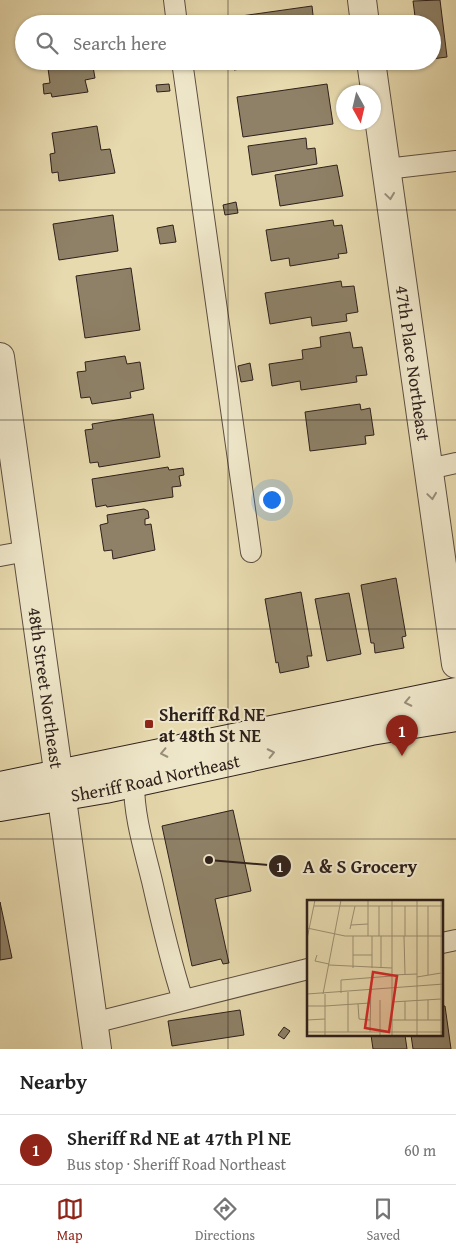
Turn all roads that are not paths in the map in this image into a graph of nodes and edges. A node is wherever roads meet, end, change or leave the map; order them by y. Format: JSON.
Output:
{"nodes":[{"id":1,"x":174,"y":0,"type":"edge"},
{"id":2,"x":362,"y":0,"type":"edge"},
{"id":3,"x":176,"y":15,"type":"edge"},
{"id":4,"x":364,"y":15,"type":"edge"},
{"id":5,"x":183,"y":70,"type":"edge"},
{"id":6,"x":372,"y":70,"type":"edge"},
{"id":7,"x":456,"y":161,"type":"edge"},
{"id":8,"x":386,"y":169,"type":"junction"},
{"id":9,"x":0,"y":357,"type":"edge"},
{"id":10,"x":456,"y":463,"type":"edge"},
{"id":11,"x":428,"y":469,"type":"junction"},
{"id":12,"x":27,"y":551,"type":"junction"},
{"id":13,"x":251,"y":552,"type":"dead end"},
{"id":14,"x":0,"y":556,"type":"edge"},
{"id":15,"x":456,"y":664,"type":"edge"},
{"id":16,"x":456,"y":692,"type":"edge"},
{"id":17,"x":456,"y":717,"type":"edge"},
{"id":18,"x":134,"y":783,"type":"junction"},
{"id":19,"x":0,"y":786,"type":"edge"},
{"id":20,"x":59,"y":786,"type":"junction"},
{"id":21,"x":0,"y":807,"type":"edge"},
{"id":22,"x":307,"y":969,"type":"edge"},
{"id":23,"x":183,"y":1000,"type":"junction"},
{"id":24,"x":94,"y":1042,"type":"edge"}],
"edges":[{"from":1,"to":3,"type":"lane"},
{"from":2,"to":4,"type":"street"},
{"from":5,"to":13,"type":"lane"},
{"from":6,"to":8,"type":"street","name":"47th Place Northeast"},
{"from":7,"to":8,"type":"lane"},
{"from":8,"to":11,"type":"street","name":"47th Place Northeast","one_way":true},
{"from":9,"to":12,"type":"street","name":"48th Street Northeast"},
{"from":10,"to":11,"type":"lane"},
{"from":11,"to":15,"type":"street","name":"47th Place Northeast","one_way":true},
{"from":12,"to":14,"type":"lane"},
{"from":12,"to":20,"type":"street","name":"48th Street Northeast"},
{"from":16,"to":20,"type":"street","name":"Sheriff Road Northeast","one_way":true},
{"from":18,"to":17,"type":"street","name":"Sheriff Road Northeast","one_way":true},
{"from":18,"to":20,"type":"street","name":"Sheriff Road Northeast"},
{"from":18,"to":23,"type":"lane"},
{"from":19,"to":20,"type":"street","name":"Sheriff Road Northeast"},
{"from":20,"to":21,"type":"street","name":"Sheriff Road Northeast"},
{"from":20,"to":24,"type":"street","name":"48th Street Northeast"},
{"from":22,"to":23,"type":"lane"},
{"from":23,"to":24,"type":"lane"}]}
